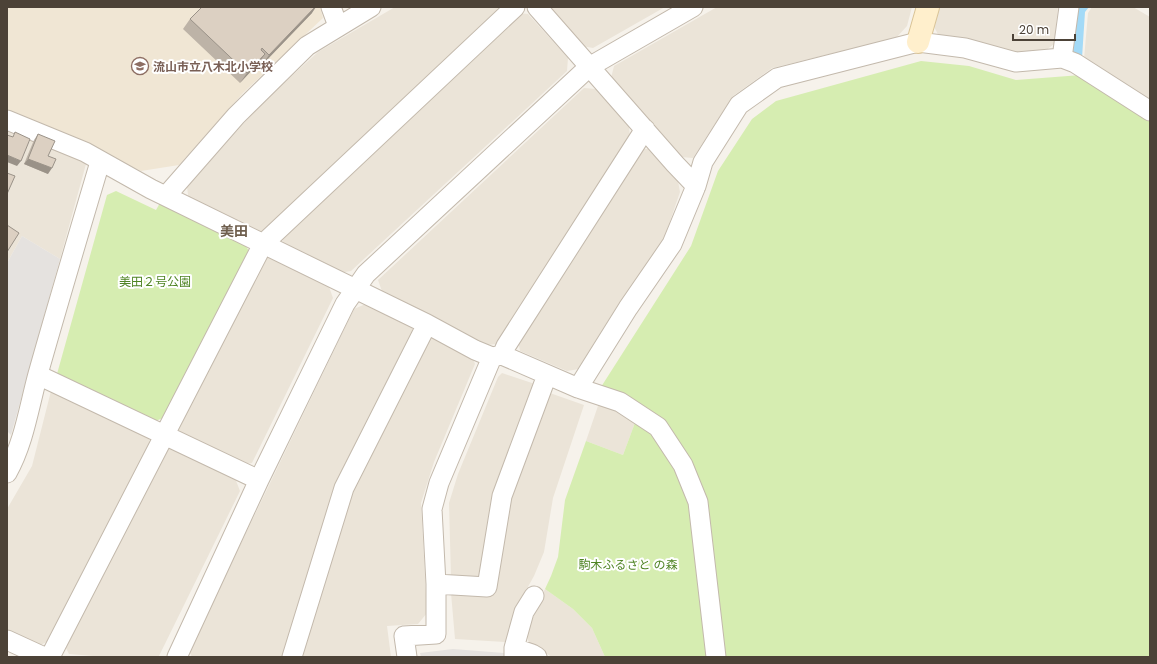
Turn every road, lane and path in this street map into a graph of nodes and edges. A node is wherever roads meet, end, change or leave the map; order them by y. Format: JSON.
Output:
{"nodes":[{"id":1,"x":331,"y":7,"type":"edge"},
{"id":2,"x":371,"y":7,"type":"edge"},
{"id":3,"x":515,"y":7,"type":"edge"},
{"id":4,"x":537,"y":7,"type":"edge"},
{"id":5,"x":693,"y":7,"type":"edge"},
{"id":6,"x":928,"y":7,"type":"edge"},
{"id":7,"x":1069,"y":7,"type":"edge"},
{"id":8,"x":338,"y":26,"type":"junction"},
{"id":9,"x":918,"y":42,"type":"junction"},
{"id":10,"x":1062,"y":58,"type":"junction"},
{"id":11,"x":589,"y":67,"type":"junction"},
{"id":12,"x":1150,"y":111,"type":"edge"},
{"id":13,"x":7,"y":120,"type":"edge"},
{"id":14,"x":645,"y":129,"type":"junction"},
{"id":15,"x":100,"y":162,"type":"junction"},
{"id":16,"x":696,"y":186,"type":"junction"},
{"id":17,"x":166,"y":196,"type":"junction"},
{"id":18,"x":263,"y":244,"type":"junction"},
{"id":19,"x":355,"y":289,"type":"junction"},
{"id":20,"x":426,"y":324,"type":"junction"},
{"id":21,"x":497,"y":356,"type":"junction"},
{"id":22,"x":38,"y":375,"type":"junction"},
{"id":23,"x":548,"y":375,"type":"junction"},
{"id":24,"x":578,"y":388,"type":"junction"},
{"id":25,"x":164,"y":435,"type":"junction"},
{"id":26,"x":9,"y":462,"type":"edge"},
{"id":27,"x":258,"y":480,"type":"junction"},
{"id":28,"x":436,"y":584,"type":"junction"},
{"id":29,"x":534,"y":596,"type":"dead end"},
{"id":30,"x":7,"y":640,"type":"edge"},
{"id":31,"x":514,"y":653,"type":"edge"},
{"id":32,"x":44,"y":657,"type":"edge"},
{"id":33,"x":50,"y":657,"type":"edge"},
{"id":34,"x":177,"y":657,"type":"edge"},
{"id":35,"x":292,"y":657,"type":"edge"},
{"id":36,"x":407,"y":657,"type":"edge"},
{"id":37,"x":536,"y":657,"type":"edge"},
{"id":38,"x":716,"y":657,"type":"edge"}],
"edges":[{"from":1,"to":8,"type":"street"},
{"from":2,"to":8,"type":"street"},
{"from":3,"to":18,"type":"street"},
{"from":4,"to":11,"type":"street"},
{"from":5,"to":11,"type":"street"},
{"from":6,"to":9,"type":"street"},
{"from":7,"to":10,"type":"street"},
{"from":8,"to":17,"type":"street"},
{"from":9,"to":10,"type":"street"},
{"from":9,"to":16,"type":"street"},
{"from":10,"to":12,"type":"street"},
{"from":11,"to":14,"type":"street"},
{"from":11,"to":19,"type":"street"},
{"from":13,"to":15,"type":"street"},
{"from":14,"to":16,"type":"street"},
{"from":14,"to":21,"type":"street"},
{"from":15,"to":17,"type":"street"},
{"from":15,"to":22,"type":"street"},
{"from":16,"to":24,"type":"street"},
{"from":17,"to":18,"type":"street"},
{"from":18,"to":19,"type":"street"},
{"from":18,"to":25,"type":"street"},
{"from":19,"to":20,"type":"street"},
{"from":19,"to":27,"type":"street"},
{"from":20,"to":21,"type":"street"},
{"from":20,"to":35,"type":"street"},
{"from":21,"to":23,"type":"street"},
{"from":21,"to":28,"type":"street"},
{"from":22,"to":25,"type":"street"},
{"from":22,"to":26,"type":"street"},
{"from":23,"to":24,"type":"street"},
{"from":23,"to":28,"type":"street"},
{"from":24,"to":38,"type":"street"},
{"from":25,"to":27,"type":"street"},
{"from":25,"to":33,"type":"street"},
{"from":27,"to":34,"type":"street"},
{"from":28,"to":36,"type":"street"},
{"from":29,"to":31,"type":"street"},
{"from":30,"to":32,"type":"street"},
{"from":31,"to":37,"type":"street"}]}
